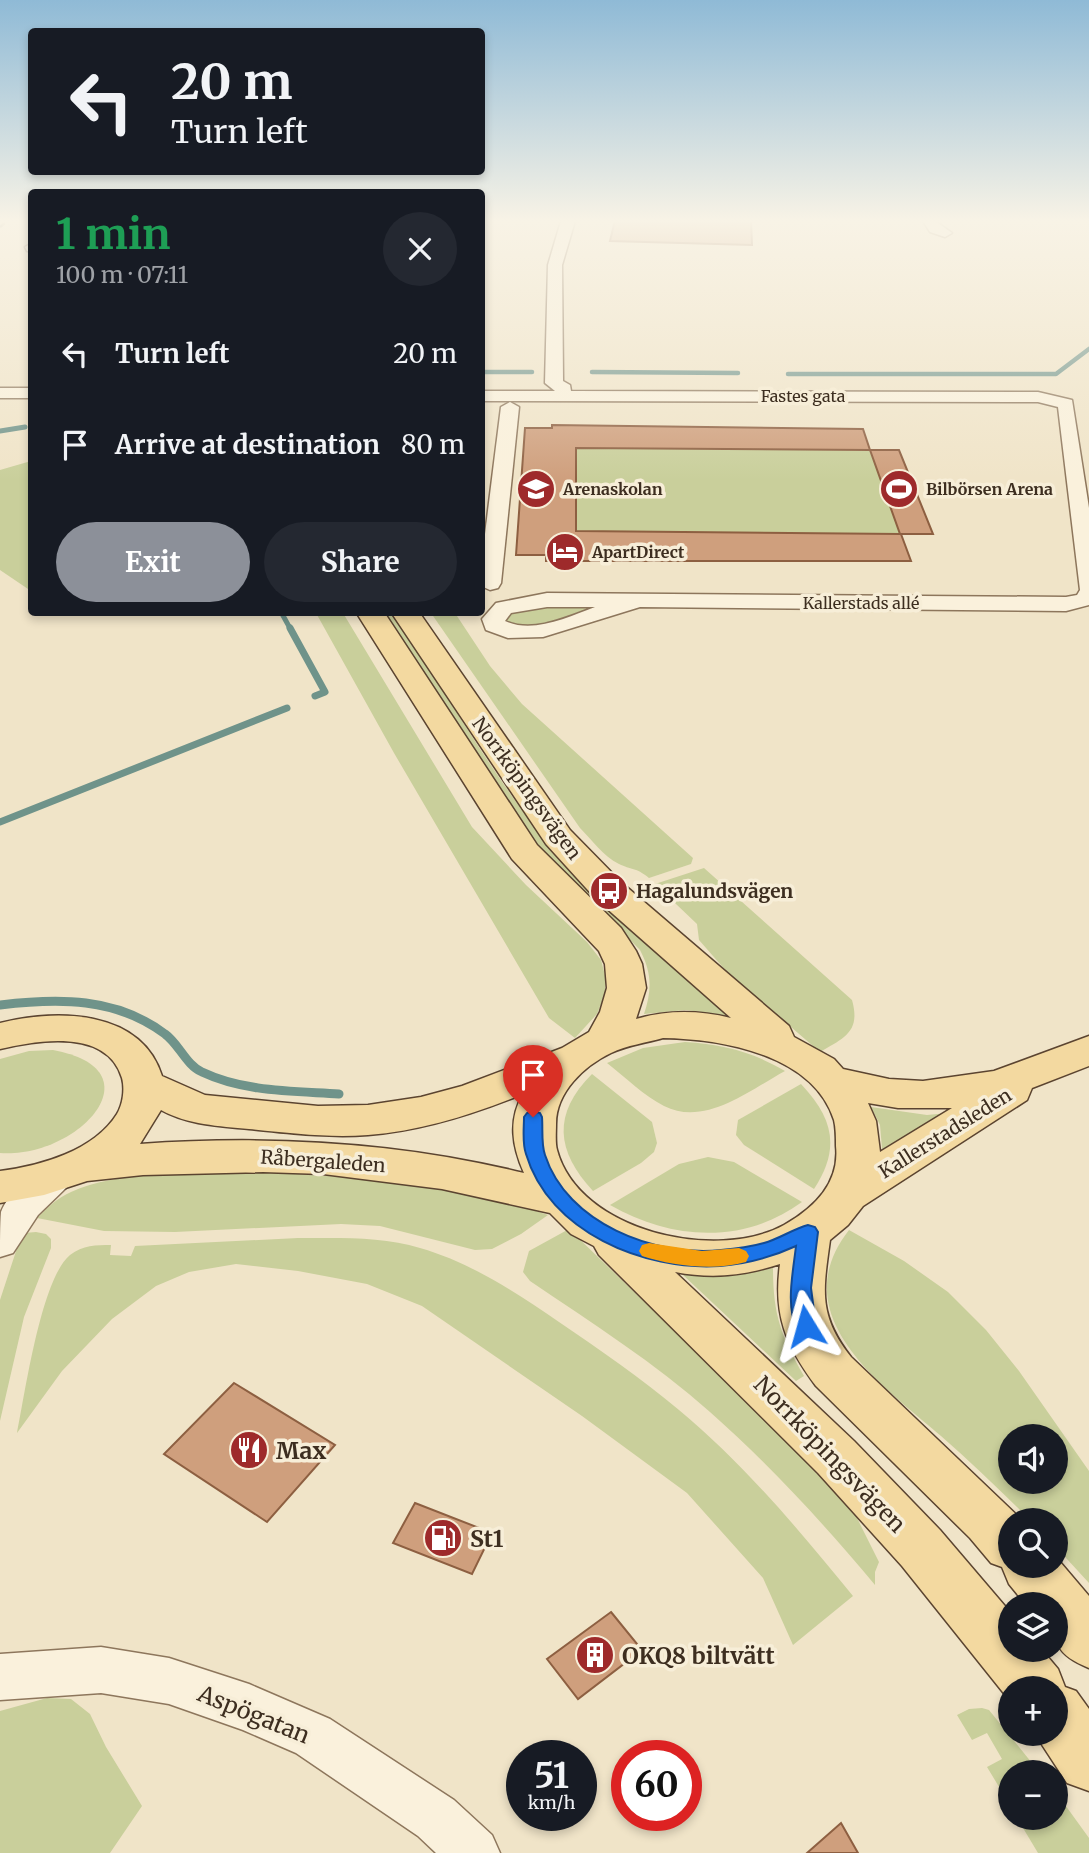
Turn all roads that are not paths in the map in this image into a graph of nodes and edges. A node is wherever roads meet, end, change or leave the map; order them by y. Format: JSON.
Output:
{"nodes":[{"id":1,"x":556,"y":307,"type":"edge"},
{"id":2,"x":564,"y":392,"type":"junction"},
{"id":3,"x":0,"y":393,"type":"edge"},
{"id":4,"x":28,"y":393,"type":"edge"},
{"id":5,"x":485,"y":393,"type":"edge"},
{"id":6,"x":510,"y":407,"type":"dead end"},
{"id":7,"x":490,"y":583,"type":"dead end"},
{"id":8,"x":1088,"y":593,"type":"edge"},
{"id":9,"x":634,"y":603,"type":"junction"},
{"id":10,"x":373,"y":616,"type":"edge"},
{"id":11,"x":408,"y":616,"type":"edge"},
{"id":12,"x":5,"y":1033,"type":"edge"},
{"id":13,"x":589,"y":1048,"type":"junction"},
{"id":14,"x":1089,"y":1050,"type":"edge"},
{"id":15,"x":797,"y":1054,"type":"junction"},
{"id":16,"x":1042,"y":1071,"type":"junction"},
{"id":17,"x":830,"y":1080,"type":"junction"},
{"id":18,"x":144,"y":1084,"type":"junction"},
{"id":19,"x":68,"y":1172,"type":"junction"},
{"id":20,"x":0,"y":1187,"type":"edge"},
{"id":21,"x":847,"y":1194,"type":"junction"},
{"id":22,"x":560,"y":1199,"type":"junction"},
{"id":23,"x":808,"y":1232,"type":"junction"},
{"id":24,"x":607,"y":1235,"type":"junction"},
{"id":25,"x":0,"y":1243,"type":"edge"},
{"id":26,"x":998,"y":1531,"type":"edge"},
{"id":27,"x":1039,"y":1578,"type":"edge"},
{"id":28,"x":1089,"y":1640,"type":"edge"},
{"id":29,"x":1026,"y":1676,"type":"edge"},
{"id":30,"x":0,"y":1677,"type":"edge"},
{"id":31,"x":1068,"y":1731,"type":"edge"},
{"id":32,"x":1089,"y":1761,"type":"edge"},
{"id":33,"x":474,"y":1853,"type":"edge"}],
"edges":[{"from":1,"to":2,"type":"street"},
{"from":2,"to":5,"type":"street","name":"Fastes gata"},
{"from":2,"to":8,"type":"street","name":"Fastes gata"},
{"from":3,"to":4,"type":"street"},
{"from":6,"to":7,"type":"street"},
{"from":8,"to":9,"type":"street","name":"Kallerstads allé"},
{"from":9,"to":9,"type":"street","name":"Kallerstads allé"},
{"from":10,"to":13,"type":"main road","name":"Norrköpingsvägen"},
{"from":11,"to":15,"type":"main road","name":"Norrköpingsvägen"},
{"from":12,"to":18,"type":"main road"},
{"from":13,"to":15,"type":"main road","name":"Råbergaleden"},
{"from":13,"to":18,"type":"main road","name":"Råbergaleden"},
{"from":13,"to":22,"type":"main road","name":"Norrköpingsvägen"},
{"from":14,"to":16,"type":"main road","name":"Kallerstadsleden"},
{"from":15,"to":17,"type":"main road"},
{"from":16,"to":17,"type":"main road","name":"Kallerstadsleden"},
{"from":16,"to":21,"type":"main road","name":"Kallerstadsleden"},
{"from":17,"to":21,"type":"main road"},
{"from":18,"to":19,"type":"main road"},
{"from":19,"to":20,"type":"main road","name":"Råbergaleden"},
{"from":19,"to":22,"type":"main road","name":"Råbergaleden"},
{"from":19,"to":25,"type":"street"},
{"from":21,"to":23,"type":"main road"},
{"from":22,"to":24,"type":"main road"},
{"from":23,"to":24,"type":"main road"},
{"from":23,"to":26,"type":"main road"},
{"from":24,"to":29,"type":"main road","name":"Norrköpingsvägen"},
{"from":27,"to":28,"type":"main road"},
{"from":30,"to":33,"type":"street","name":"Aspögatan"},
{"from":31,"to":32,"type":"main road"}]}
